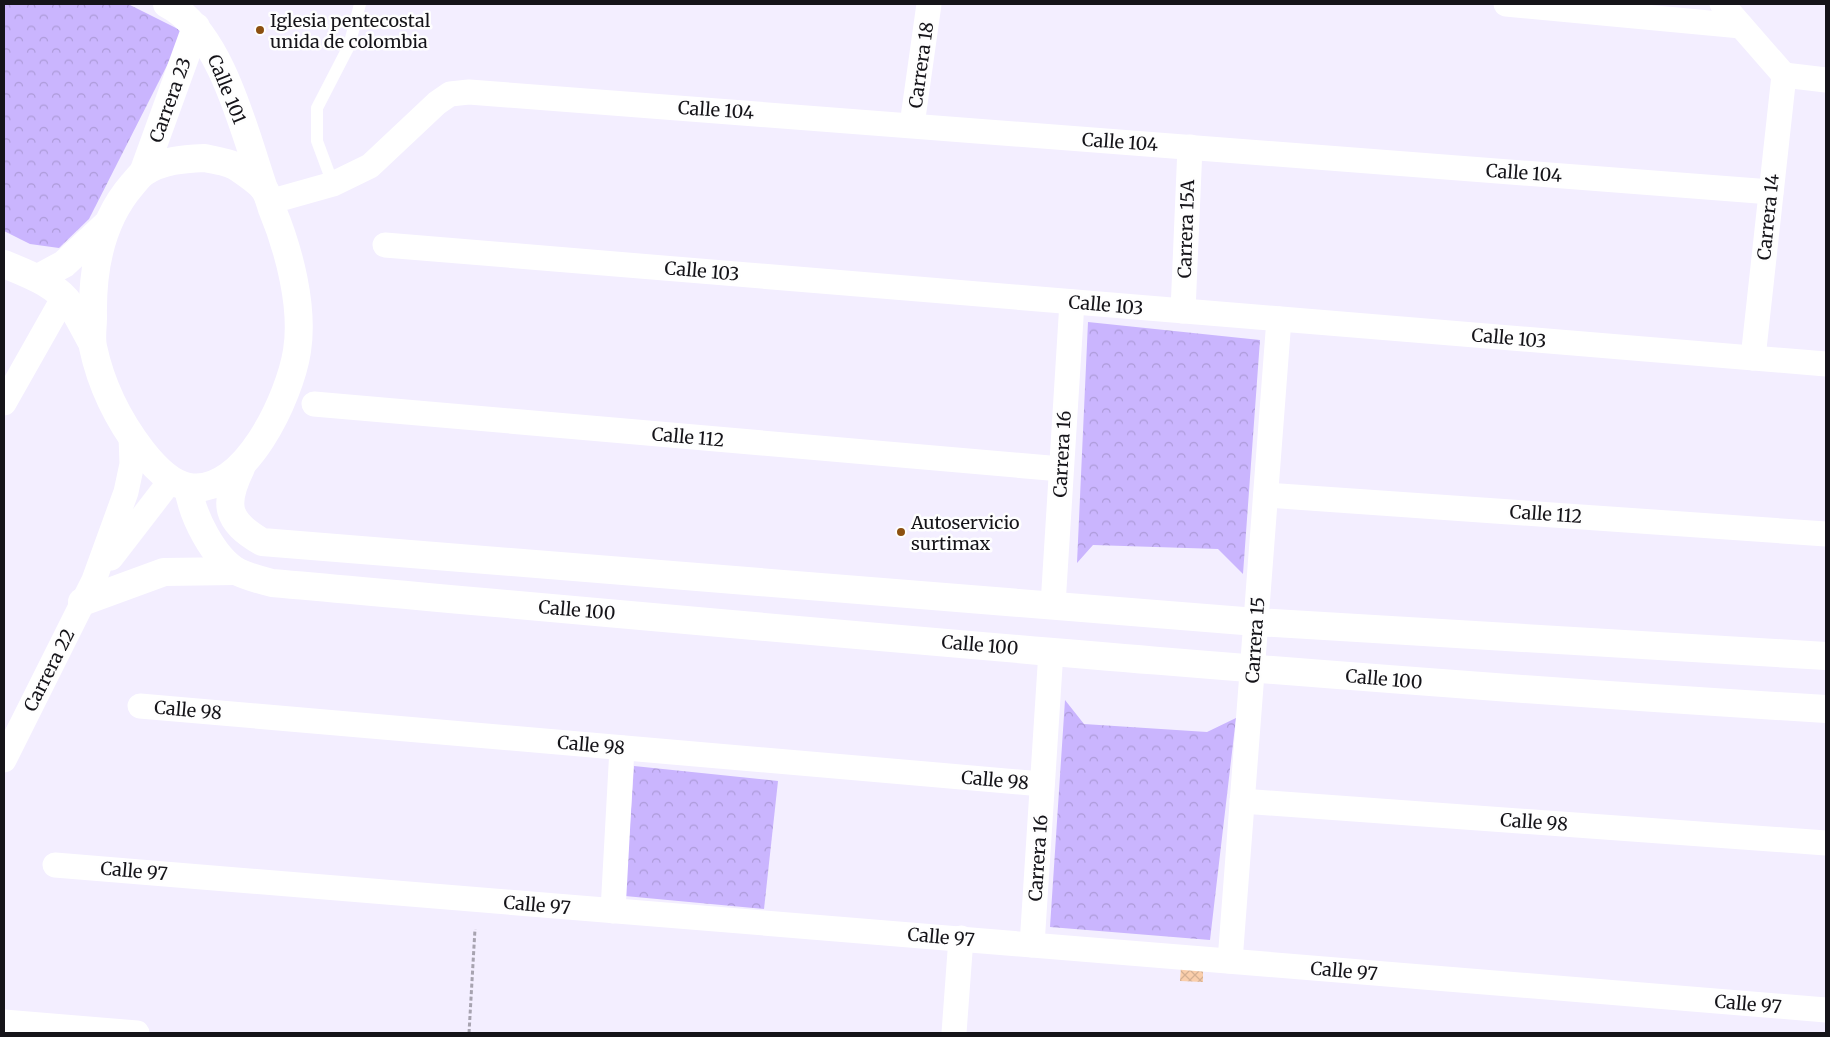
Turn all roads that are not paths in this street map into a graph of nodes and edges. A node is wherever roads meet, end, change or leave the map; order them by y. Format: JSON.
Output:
{"nodes":[{"id":1,"x":167,"y":4,"type":"edge"},
{"id":2,"x":360,"y":4,"type":"edge"},
{"id":3,"x":929,"y":4,"type":"edge"},
{"id":4,"x":1506,"y":4,"type":"edge"},
{"id":5,"x":1722,"y":4,"type":"edge"},
{"id":6,"x":1741,"y":26,"type":"junction"},
{"id":7,"x":196,"y":27,"type":"junction"},
{"id":8,"x":1784,"y":75,"type":"junction"},
{"id":9,"x":1826,"y":80,"type":"edge"},
{"id":10,"x":912,"y":125,"type":"junction"},
{"id":11,"x":1190,"y":147,"type":"junction"},
{"id":12,"x":143,"y":173,"type":"junction"},
{"id":13,"x":333,"y":184,"type":"junction"},
{"id":14,"x":1770,"y":192,"type":"junction"},
{"id":15,"x":267,"y":195,"type":"junction"},
{"id":16,"x":106,"y":225,"type":"junction"},
{"id":17,"x":385,"y":245,"type":"dead end"},
{"id":18,"x":4,"y":264,"type":"edge"},
{"id":19,"x":38,"y":278,"type":"junction"},
{"id":20,"x":64,"y":297,"type":"junction"},
{"id":21,"x":1072,"y":302,"type":"junction"},
{"id":22,"x":1183,"y":311,"type":"junction"},
{"id":23,"x":1279,"y":319,"type":"junction"},
{"id":24,"x":93,"y":345,"type":"junction"},
{"id":25,"x":1753,"y":358,"type":"junction"},
{"id":26,"x":1826,"y":364,"type":"edge"},
{"id":27,"x":4,"y":403,"type":"edge"},
{"id":28,"x":314,"y":404,"type":"dead end"},
{"id":29,"x":131,"y":436,"type":"junction"},
{"id":30,"x":241,"y":468,"type":"junction"},
{"id":31,"x":1062,"y":469,"type":"junction"},
{"id":32,"x":179,"y":483,"type":"junction"},
{"id":33,"x":1266,"y":495,"type":"junction"},
{"id":34,"x":1826,"y":534,"type":"edge"},
{"id":35,"x":236,"y":571,"type":"junction"},
{"id":36,"x":88,"y":591,"type":"junction"},
{"id":37,"x":1053,"y":606,"type":"junction"},
{"id":38,"x":1256,"y":622,"type":"junction"},
{"id":39,"x":1050,"y":651,"type":"junction"},
{"id":40,"x":1826,"y":656,"type":"edge"},
{"id":41,"x":1253,"y":668,"type":"junction"},
{"id":42,"x":140,"y":706,"type":"dead end"},
{"id":43,"x":1826,"y":709,"type":"edge"},
{"id":44,"x":622,"y":748,"type":"junction"},
{"id":45,"x":4,"y":760,"type":"edge"},
{"id":46,"x":1042,"y":784,"type":"junction"},
{"id":47,"x":1242,"y":801,"type":"junction"},
{"id":48,"x":1826,"y":843,"type":"edge"},
{"id":49,"x":55,"y":865,"type":"dead end"},
{"id":50,"x":613,"y":911,"type":"junction"},
{"id":51,"x":961,"y":938,"type":"junction"},
{"id":52,"x":1032,"y":945,"type":"junction"},
{"id":53,"x":1230,"y":961,"type":"junction"},
{"id":54,"x":1826,"y":1010,"type":"edge"},
{"id":55,"x":4,"y":1022,"type":"edge"},
{"id":56,"x":137,"y":1033,"type":"edge"},
{"id":57,"x":954,"y":1033,"type":"edge"}],
"edges":[{"from":1,"to":7,"type":"street","name":"Calle 101"},
{"from":2,"to":13,"type":"lane"},
{"from":3,"to":10,"type":"street","name":"Carrera 18"},
{"from":4,"to":6,"type":"street"},
{"from":5,"to":6,"type":"street"},
{"from":6,"to":8,"type":"street"},
{"from":7,"to":12,"type":"street","name":"Carrera 23"},
{"from":7,"to":15,"type":"street","name":"Calle 101"},
{"from":8,"to":9,"type":"street"},
{"from":8,"to":14,"type":"street","name":"Carrera 14"},
{"from":10,"to":11,"type":"street","name":"Calle 104"},
{"from":10,"to":13,"type":"street","name":"Calle 104"},
{"from":11,"to":14,"type":"street","name":"Calle 104"},
{"from":11,"to":22,"type":"street","name":"Carrera 15A"},
{"from":12,"to":15,"type":"street"},
{"from":12,"to":16,"type":"street"},
{"from":13,"to":15,"type":"street","name":"Calle 104"},
{"from":14,"to":25,"type":"street","name":"Carrera 14"},
{"from":15,"to":30,"type":"street","name":"Calle 101"},
{"from":16,"to":19,"type":"street"},
{"from":16,"to":24,"type":"street"},
{"from":17,"to":21,"type":"street","name":"Calle 103"},
{"from":18,"to":19,"type":"street"},
{"from":19,"to":20,"type":"street"},
{"from":20,"to":24,"type":"street"},
{"from":20,"to":27,"type":"street"},
{"from":21,"to":22,"type":"street","name":"Calle 103"},
{"from":21,"to":31,"type":"street","name":"Carrera 16"},
{"from":22,"to":23,"type":"street","name":"Calle 103"},
{"from":23,"to":25,"type":"street","name":"Calle 103"},
{"from":23,"to":33,"type":"street","name":"Carrera 15"},
{"from":24,"to":29,"type":"street"},
{"from":25,"to":26,"type":"street","name":"Calle 103"},
{"from":28,"to":31,"type":"street","name":"Calle 112"},
{"from":29,"to":32,"type":"street"},
{"from":29,"to":36,"type":"street","name":"Carrera 22"},
{"from":30,"to":32,"type":"street"},
{"from":30,"to":37,"type":"street"},
{"from":31,"to":37,"type":"street","name":"Carrera 16"},
{"from":32,"to":35,"type":"street","name":"Calle 100"},
{"from":32,"to":36,"type":"street","name":"Carrera 22"},
{"from":33,"to":34,"type":"street","name":"Calle 112"},
{"from":33,"to":38,"type":"street","name":"Carrera 15"},
{"from":35,"to":36,"type":"street"},
{"from":35,"to":39,"type":"street","name":"Calle 100"},
{"from":36,"to":45,"type":"street","name":"Carrera 22"},
{"from":37,"to":38,"type":"street"},
{"from":38,"to":40,"type":"street"},
{"from":38,"to":41,"type":"street","name":"Carrera 15"},
{"from":39,"to":41,"type":"street","name":"Calle 100"},
{"from":39,"to":46,"type":"street","name":"Carrera 16"},
{"from":41,"to":43,"type":"street","name":"Calle 100"},
{"from":41,"to":47,"type":"street","name":"Carrera 15"},
{"from":42,"to":44,"type":"street","name":"Calle 98"},
{"from":44,"to":46,"type":"street","name":"Calle 98"},
{"from":44,"to":50,"type":"street"},
{"from":46,"to":52,"type":"street","name":"Carrera 16"},
{"from":47,"to":48,"type":"street","name":"Calle 98"},
{"from":47,"to":53,"type":"street","name":"Carrera 15"},
{"from":49,"to":50,"type":"street","name":"Calle 97"},
{"from":50,"to":51,"type":"street","name":"Calle 97"},
{"from":51,"to":52,"type":"street","name":"Calle 97"},
{"from":51,"to":57,"type":"street"},
{"from":52,"to":53,"type":"street","name":"Calle 97"},
{"from":53,"to":54,"type":"street","name":"Calle 97"},
{"from":55,"to":56,"type":"street"}]}
